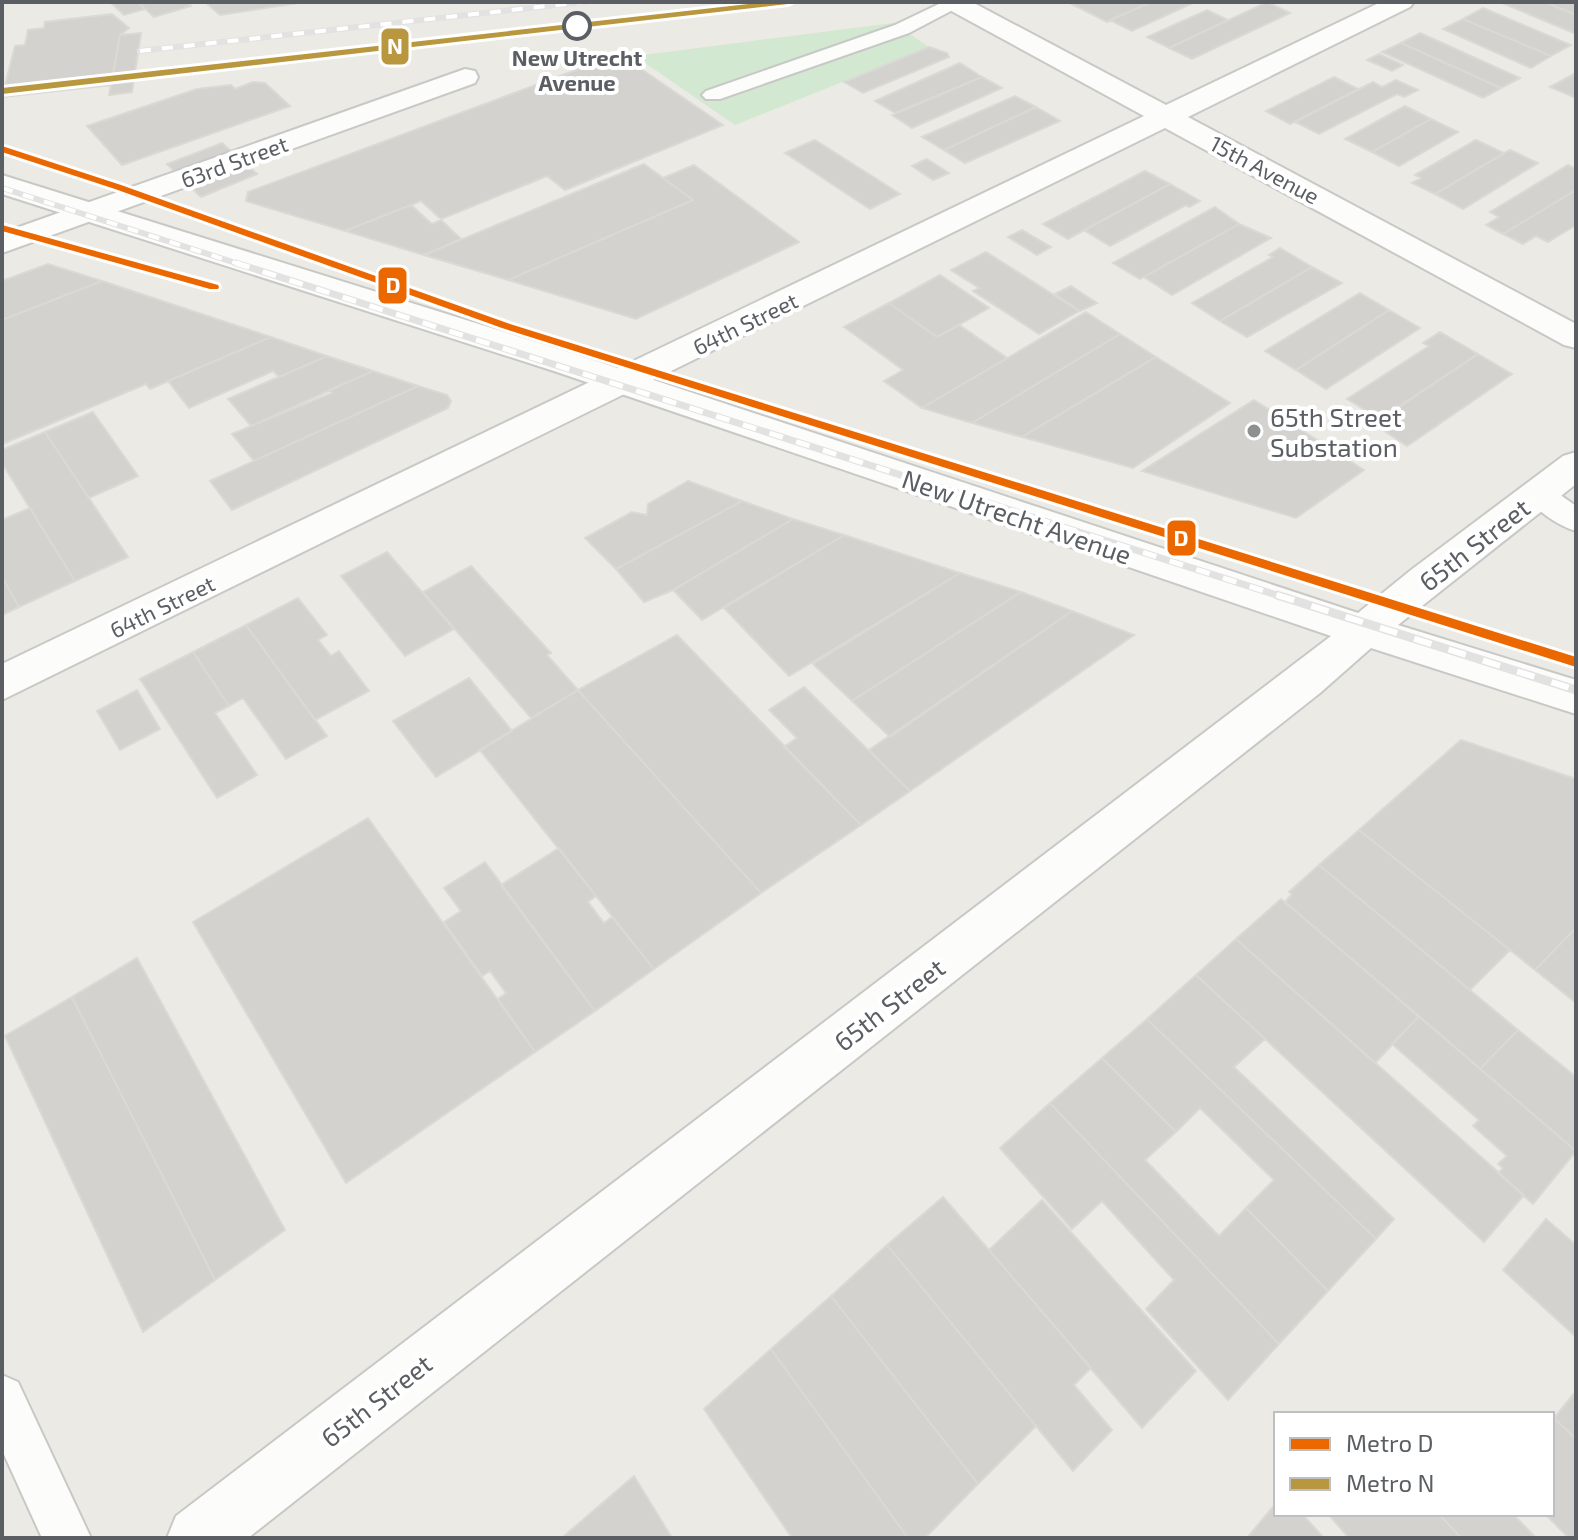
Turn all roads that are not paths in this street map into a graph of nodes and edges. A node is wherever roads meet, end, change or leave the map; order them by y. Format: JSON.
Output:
{"nodes":[{"id":1,"x":1401,"y":2,"type":"edge"},
{"id":2,"x":954,"y":3,"type":"edge"},
{"id":3,"x":465,"y":77,"type":"dead end"},
{"id":4,"x":713,"y":95,"type":"dead end"},
{"id":5,"x":1167,"y":117,"type":"junction"},
{"id":6,"x":2,"y":184,"type":"edge"},
{"id":7,"x":90,"y":211,"type":"junction"},
{"id":8,"x":2,"y":244,"type":"edge"},
{"id":9,"x":1576,"y":338,"type":"edge"},
{"id":10,"x":623,"y":381,"type":"junction"},
{"id":11,"x":1576,"y":465,"type":"edge"},
{"id":12,"x":1539,"y":494,"type":"junction"},
{"id":13,"x":1576,"y":521,"type":"edge"},
{"id":14,"x":1366,"y":631,"type":"junction"},
{"id":15,"x":2,"y":683,"type":"edge"},
{"id":16,"x":1576,"y":697,"type":"edge"},
{"id":17,"x":2,"y":1398,"type":"edge"},
{"id":18,"x":67,"y":1538,"type":"edge"},
{"id":19,"x":198,"y":1538,"type":"edge"}],
"edges":[{"from":1,"to":5,"type":"street","name":"64th Street"},
{"from":2,"to":4,"type":"lane"},
{"from":2,"to":5,"type":"street","name":"15th Avenue"},
{"from":3,"to":7,"type":"street","name":"63rd Street"},
{"from":5,"to":9,"type":"street","name":"15th Avenue"},
{"from":5,"to":10,"type":"street","name":"64th Street"},
{"from":6,"to":7,"type":"street","name":"New Utrecht Avenue"},
{"from":7,"to":8,"type":"street","name":"63rd Street"},
{"from":7,"to":10,"type":"street","name":"New Utrecht Avenue"},
{"from":10,"to":14,"type":"street","name":"New Utrecht Avenue"},
{"from":10,"to":15,"type":"street","name":"64th Street"},
{"from":11,"to":12,"type":"street","name":"65th Street"},
{"from":12,"to":13,"type":"lane"},
{"from":12,"to":14,"type":"street","name":"65th Street"},
{"from":14,"to":16,"type":"street","name":"New Utrecht Avenue"},
{"from":14,"to":19,"type":"street","name":"65th Street"},
{"from":17,"to":18,"type":"lane"}]}
